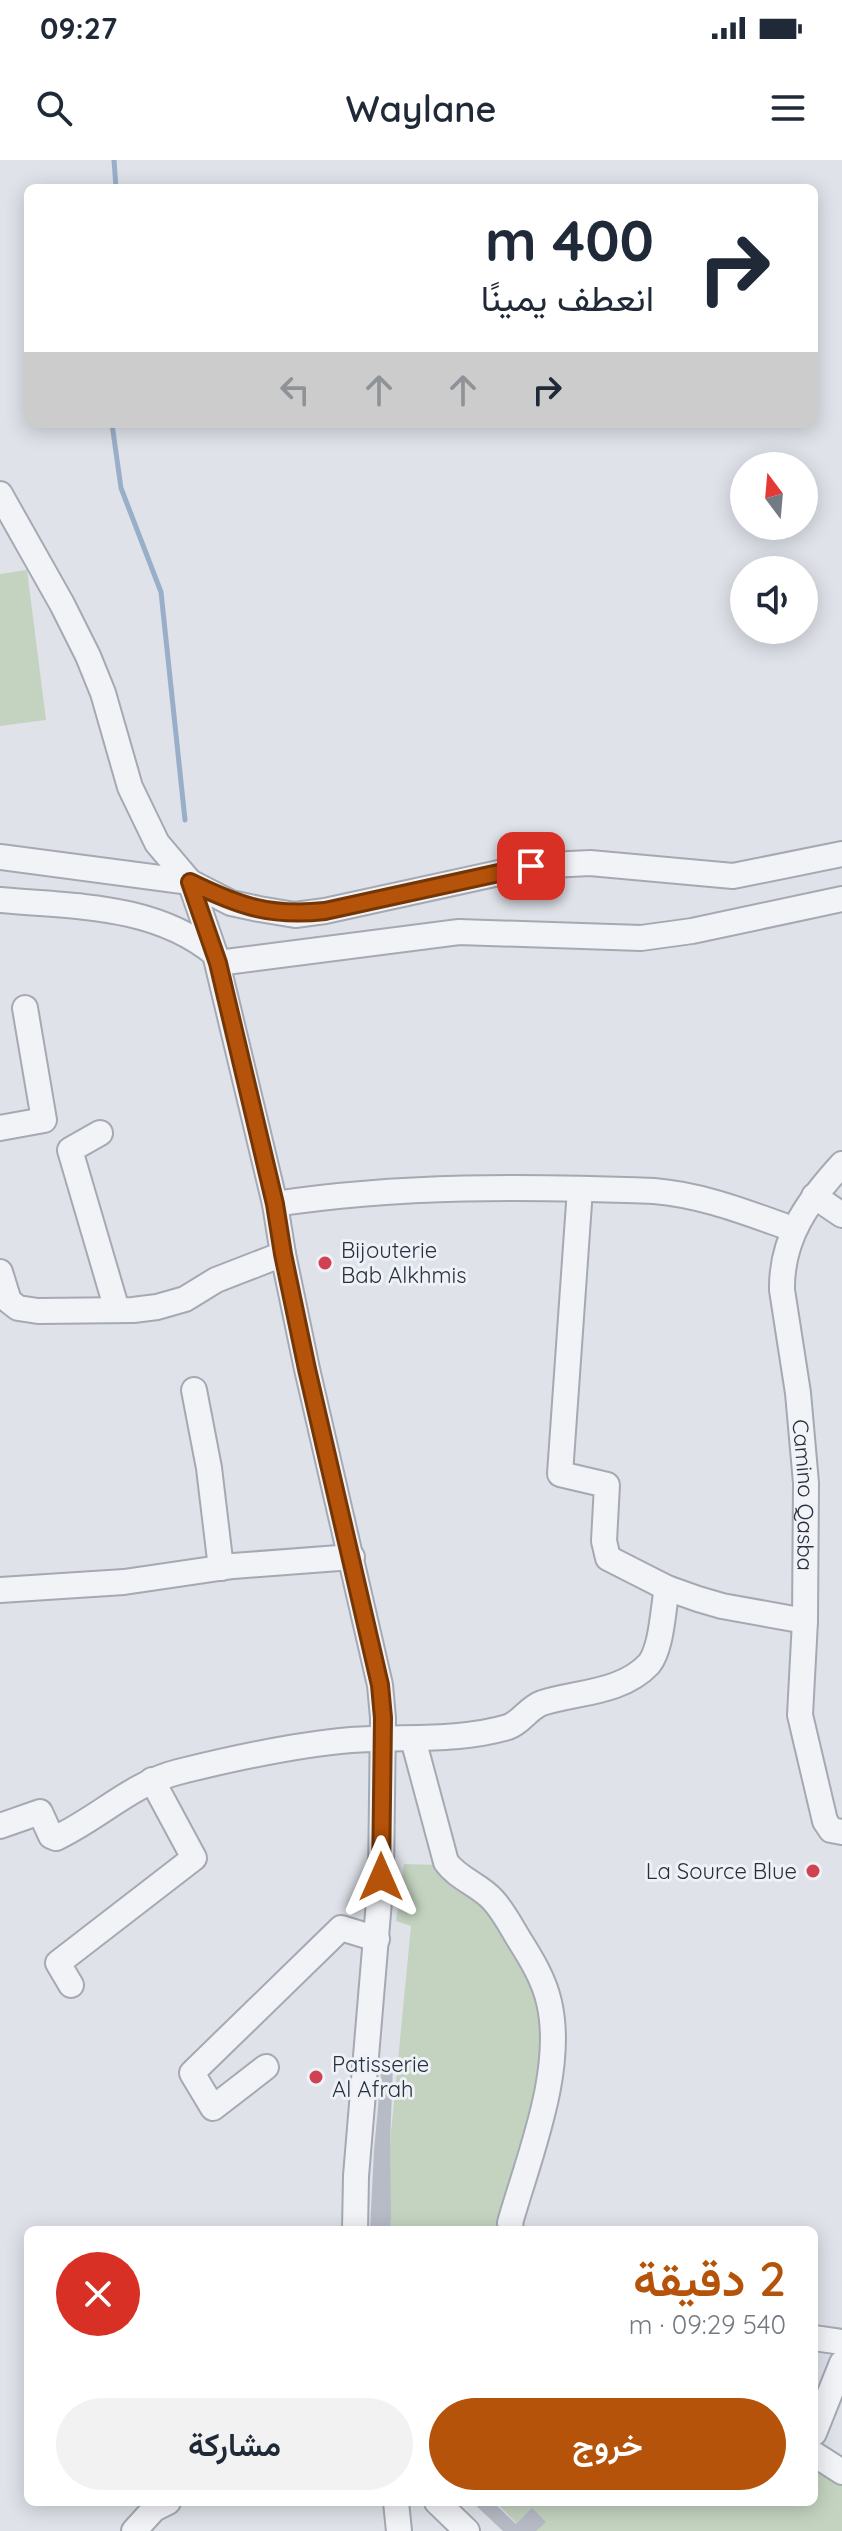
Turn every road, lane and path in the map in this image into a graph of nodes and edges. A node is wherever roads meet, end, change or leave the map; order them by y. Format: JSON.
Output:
{"nodes":[{"id":1,"x":0,"y":494,"type":"edge"},
{"id":2,"x":842,"y":854,"type":"edge"},
{"id":3,"x":0,"y":857,"type":"edge"},
{"id":4,"x":190,"y":882,"type":"junction"},
{"id":5,"x":842,"y":899,"type":"edge"},
{"id":6,"x":0,"y":900,"type":"edge"},
{"id":7,"x":216,"y":958,"type":"junction"},
{"id":8,"x":25,"y":1008,"type":"dead end"},
{"id":9,"x":0,"y":1128,"type":"edge"},
{"id":10,"x":100,"y":1133,"type":"dead end"},
{"id":11,"x":842,"y":1164,"type":"edge"},
{"id":12,"x":580,"y":1189,"type":"junction"},
{"id":13,"x":814,"y":1196,"type":"junction"},
{"id":14,"x":275,"y":1204,"type":"junction"},
{"id":15,"x":842,"y":1215,"type":"edge"},
{"id":16,"x":793,"y":1229,"type":"junction"},
{"id":17,"x":283,"y":1254,"type":"junction"},
{"id":18,"x":0,"y":1272,"type":"edge"},
{"id":19,"x":117,"y":1310,"type":"junction"},
{"id":20,"x":194,"y":1390,"type":"dead end"},
{"id":21,"x":352,"y":1557,"type":"junction"},
{"id":22,"x":221,"y":1568,"type":"junction"},
{"id":23,"x":667,"y":1588,"type":"junction"},
{"id":24,"x":0,"y":1590,"type":"edge"},
{"id":25,"x":805,"y":1621,"type":"junction"},
{"id":26,"x":381,"y":1739,"type":"junction"},
{"id":27,"x":413,"y":1739,"type":"junction"},
{"id":28,"x":152,"y":1780,"type":"junction"},
{"id":29,"x":0,"y":1826,"type":"edge"},
{"id":30,"x":842,"y":1832,"type":"edge"},
{"id":31,"x":377,"y":1939,"type":"junction"},
{"id":32,"x":71,"y":1985,"type":"dead end"},
{"id":33,"x":266,"y":2067,"type":"dead end"},
{"id":34,"x":355,"y":2226,"type":"edge"},
{"id":35,"x":510,"y":2226,"type":"edge"},
{"id":36,"x":818,"y":2339,"type":"edge"},
{"id":37,"x":842,"y":2342,"type":"edge"},
{"id":38,"x":842,"y":2363,"type":"edge"},
{"id":39,"x":818,"y":2423,"type":"edge"},
{"id":40,"x":818,"y":2457,"type":"edge"},
{"id":41,"x":842,"y":2472,"type":"edge"},
{"id":42,"x":160,"y":2506,"type":"edge"},
{"id":43,"x":396,"y":2506,"type":"edge"},
{"id":44,"x":441,"y":2506,"type":"edge"},
{"id":45,"x":134,"y":2531,"type":"edge"},
{"id":46,"x":399,"y":2531,"type":"edge"},
{"id":47,"x":467,"y":2531,"type":"edge"}],
"edges":[{"from":1,"to":4,"type":"street"},
{"from":2,"to":4,"type":"street"},
{"from":3,"to":4,"type":"street"},
{"from":4,"to":7,"type":"street"},
{"from":5,"to":7,"type":"street"},
{"from":6,"to":7,"type":"street"},
{"from":7,"to":14,"type":"street"},
{"from":8,"to":9,"type":"street"},
{"from":10,"to":19,"type":"street"},
{"from":11,"to":13,"type":"street","name":"Camino Qasba"},
{"from":12,"to":14,"type":"street"},
{"from":12,"to":16,"type":"street"},
{"from":12,"to":23,"type":"street"},
{"from":13,"to":15,"type":"street"},
{"from":13,"to":16,"type":"street","name":"Camino Qasba"},
{"from":14,"to":17,"type":"street"},
{"from":16,"to":25,"type":"street","name":"Camino Qasba"},
{"from":17,"to":19,"type":"street"},
{"from":17,"to":21,"type":"street"},
{"from":18,"to":19,"type":"street"},
{"from":20,"to":22,"type":"street"},
{"from":21,"to":22,"type":"street"},
{"from":21,"to":26,"type":"street"},
{"from":22,"to":24,"type":"street"},
{"from":23,"to":25,"type":"street"},
{"from":23,"to":27,"type":"street"},
{"from":25,"to":30,"type":"street","name":"Camino Qasba"},
{"from":26,"to":27,"type":"street"},
{"from":26,"to":28,"type":"street"},
{"from":26,"to":31,"type":"street"},
{"from":27,"to":35,"type":"street"},
{"from":28,"to":29,"type":"street"},
{"from":28,"to":32,"type":"street"},
{"from":31,"to":33,"type":"street"},
{"from":31,"to":34,"type":"street"},
{"from":36,"to":37,"type":"street"},
{"from":38,"to":39,"type":"street"},
{"from":40,"to":41,"type":"street"},
{"from":42,"to":45,"type":"street"},
{"from":43,"to":46,"type":"street"},
{"from":44,"to":47,"type":"street"}]}
